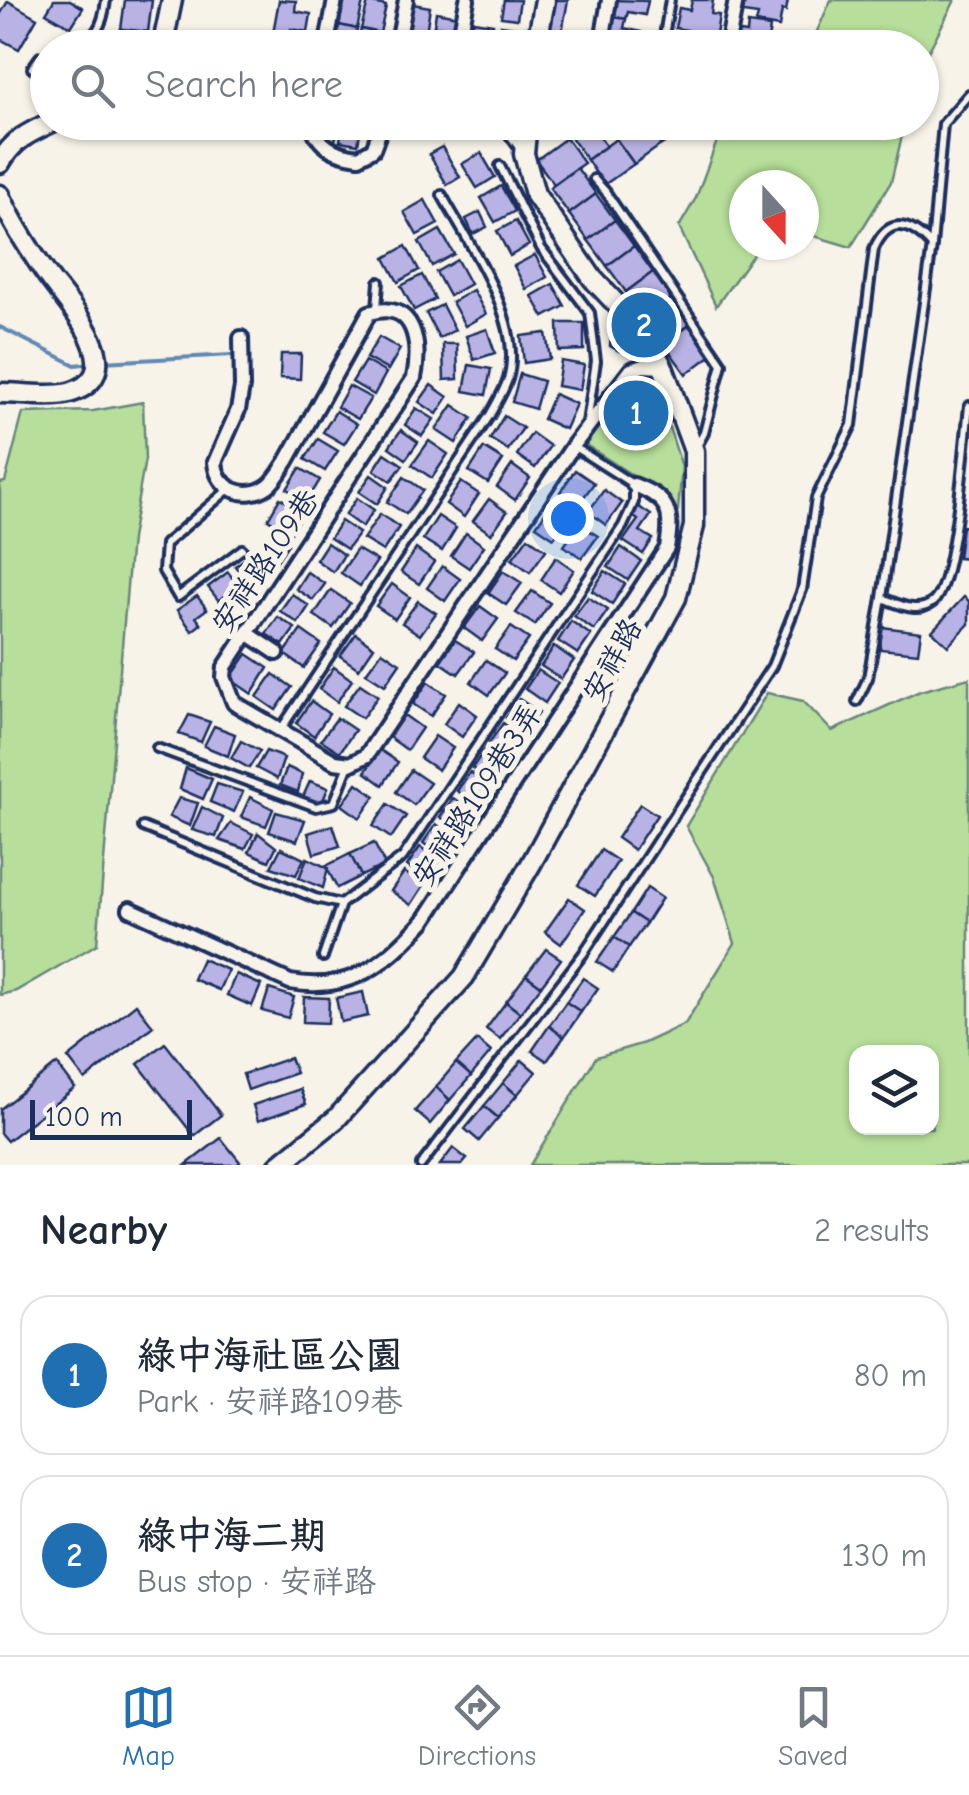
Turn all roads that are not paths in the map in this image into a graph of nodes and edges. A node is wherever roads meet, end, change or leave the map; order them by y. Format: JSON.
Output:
{"nodes":[{"id":1,"x":106,"y":0,"type":"edge"},
{"id":2,"x":172,"y":0,"type":"edge"},
{"id":3,"x":335,"y":0,"type":"edge"},
{"id":4,"x":406,"y":0,"type":"edge"},
{"id":5,"x":467,"y":0,"type":"edge"},
{"id":6,"x":545,"y":0,"type":"edge"},
{"id":7,"x":610,"y":0,"type":"edge"},
{"id":8,"x":670,"y":0,"type":"edge"},
{"id":9,"x":736,"y":0,"type":"edge"},
{"id":10,"x":97,"y":30,"type":"edge"},
{"id":11,"x":166,"y":30,"type":"edge"},
{"id":12,"x":329,"y":30,"type":"edge"},
{"id":13,"x":400,"y":30,"type":"edge"},
{"id":14,"x":461,"y":30,"type":"edge"},
{"id":15,"x":539,"y":30,"type":"edge"},
{"id":16,"x":604,"y":30,"type":"edge"},
{"id":17,"x":665,"y":30,"type":"edge"},
{"id":18,"x":730,"y":30,"type":"edge"},
{"id":19,"x":969,"y":94,"type":"edge"},
{"id":20,"x":30,"y":132,"type":"edge"},
{"id":21,"x":320,"y":140,"type":"edge"},
{"id":22,"x":376,"y":140,"type":"edge"},
{"id":23,"x":514,"y":140,"type":"edge"},
{"id":24,"x":525,"y":140,"type":"edge"},
{"id":25,"x":524,"y":154,"type":"junction"},
{"id":26,"x":0,"y":163,"type":"edge"},
{"id":27,"x":500,"y":166,"type":"dead end"},
{"id":28,"x":594,"y":179,"type":"dead end"},
{"id":29,"x":0,"y":195,"type":"edge"},
{"id":30,"x":442,"y":195,"type":"dead end"},
{"id":31,"x":932,"y":246,"type":"junction"},
{"id":32,"x":379,"y":282,"type":"dead end"},
{"id":33,"x":377,"y":310,"type":"junction"},
{"id":34,"x":241,"y":338,"type":"dead end"},
{"id":35,"x":663,"y":367,"type":"junction"},
{"id":36,"x":0,"y":393,"type":"edge"},
{"id":37,"x":969,"y":406,"type":"edge"},
{"id":38,"x":586,"y":429,"type":"junction"},
{"id":39,"x":573,"y":446,"type":"junction"},
{"id":40,"x":694,"y":452,"type":"junction"},
{"id":41,"x":634,"y":485,"type":"junction"},
{"id":42,"x":230,"y":489,"type":"junction"},
{"id":43,"x":242,"y":549,"type":"dead end"},
{"id":44,"x":882,"y":598,"type":"junction"},
{"id":45,"x":247,"y":633,"type":"junction"},
{"id":46,"x":277,"y":653,"type":"dead end"},
{"id":47,"x":856,"y":701,"type":"dead end"},
{"id":48,"x":280,"y":730,"type":"junction"},
{"id":49,"x":157,"y":748,"type":"dead end"},
{"id":50,"x":350,"y":764,"type":"junction"},
{"id":51,"x":143,"y":827,"type":"dead end"},
{"id":52,"x":341,"y":904,"type":"junction"},
{"id":53,"x":130,"y":909,"type":"dead end"},
{"id":54,"x":323,"y":957,"type":"dead end"},
{"id":55,"x":279,"y":1165,"type":"edge"},
{"id":56,"x":421,"y":1165,"type":"edge"}],
"edges":[{"from":1,"to":10,"type":"lane"},
{"from":2,"to":11,"type":"street"},
{"from":3,"to":12,"type":"street"},
{"from":4,"to":13,"type":"street"},
{"from":5,"to":14,"type":"street"},
{"from":6,"to":15,"type":"street"},
{"from":7,"to":16,"type":"street"},
{"from":8,"to":17,"type":"lane"},
{"from":9,"to":18,"type":"street"},
{"from":19,"to":31,"type":"lane"},
{"from":20,"to":26,"type":"street"},
{"from":21,"to":22,"type":"street"},
{"from":23,"to":25,"type":"lane"},
{"from":24,"to":25,"type":"street","name":"安祥路"},
{"from":25,"to":35,"type":"street","name":"安祥路"},
{"from":27,"to":38,"type":"lane"},
{"from":28,"to":40,"type":"lane"},
{"from":29,"to":36,"type":"street"},
{"from":30,"to":48,"type":"lane"},
{"from":31,"to":44,"type":"lane"},
{"from":31,"to":56,"type":"lane"},
{"from":32,"to":33,"type":"lane"},
{"from":33,"to":42,"type":"street","name":"安祥路109巷"},
{"from":33,"to":45,"type":"street","name":"安祥路109巷"},
{"from":34,"to":42,"type":"street"},
{"from":35,"to":38,"type":"street"},
{"from":35,"to":40,"type":"street","name":"安祥路"},
{"from":37,"to":44,"type":"lane"},
{"from":38,"to":39,"type":"street"},
{"from":39,"to":41,"type":"lane","name":"安祥路109巷3弄"},
{"from":39,"to":50,"type":"street"},
{"from":40,"to":55,"type":"street","name":"安祥路"},
{"from":41,"to":52,"type":"lane"},
{"from":41,"to":53,"type":"street","name":"安祥路109巷3弄"},
{"from":42,"to":43,"type":"lane"},
{"from":44,"to":47,"type":"lane"},
{"from":45,"to":46,"type":"street"},
{"from":45,"to":48,"type":"street","name":"安祥路109巷"},
{"from":48,"to":50,"type":"street","name":"安祥路109巷"},
{"from":49,"to":50,"type":"lane"},
{"from":51,"to":52,"type":"lane"},
{"from":52,"to":54,"type":"lane"}]}
